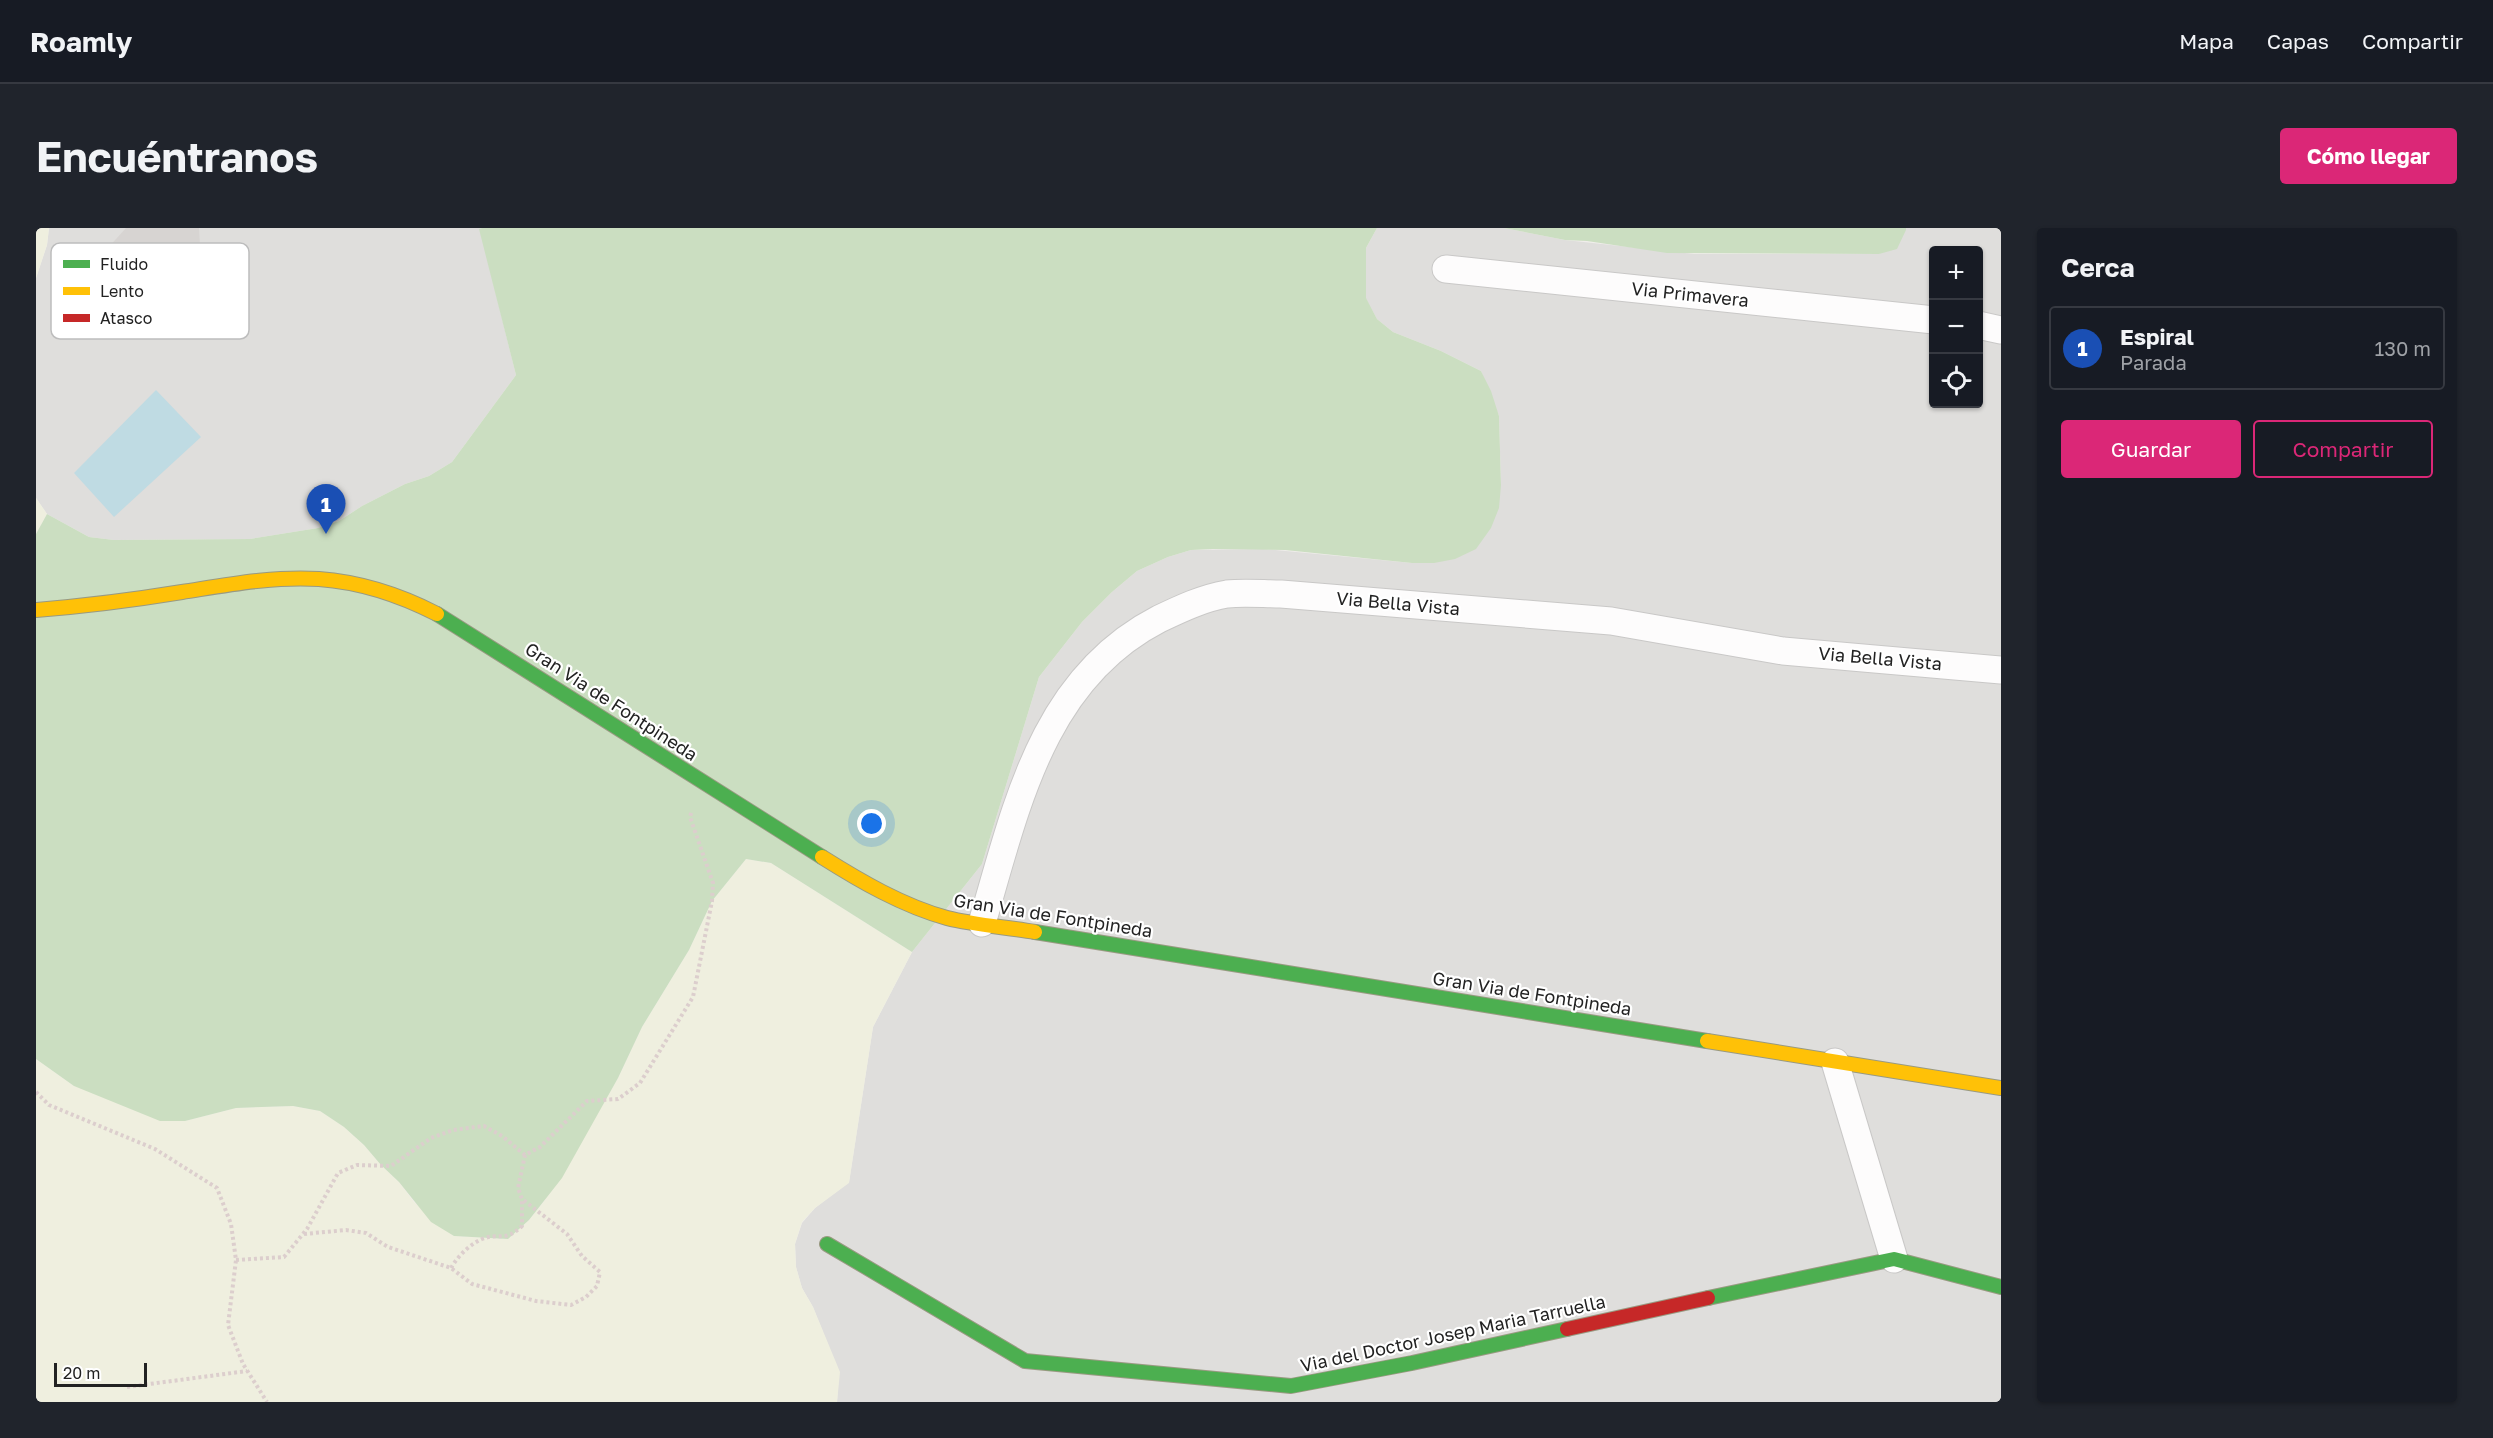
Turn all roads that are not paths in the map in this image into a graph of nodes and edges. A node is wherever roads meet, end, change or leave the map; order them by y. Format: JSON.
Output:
{"nodes":[{"id":1,"x":1446,"y":269,"type":"dead end"},
{"id":2,"x":1929,"y":319,"type":"edge"},
{"id":3,"x":1983,"y":326,"type":"edge"},
{"id":4,"x":2001,"y":330,"type":"edge"},
{"id":5,"x":36,"y":610,"type":"edge"},
{"id":6,"x":2001,"y":670,"type":"edge"},
{"id":7,"x":982,"y":923,"type":"junction"},
{"id":8,"x":1835,"y":1062,"type":"junction"},
{"id":9,"x":1997,"y":1085,"type":"edge"},
{"id":10,"x":827,"y":1244,"type":"dead end"},
{"id":11,"x":1894,"y":1259,"type":"junction"},
{"id":12,"x":2001,"y":1287,"type":"edge"}],
"edges":[{"from":1,"to":2,"type":"street","name":"Via Primavera"},
{"from":3,"to":4,"type":"street"},
{"from":5,"to":7,"type":"street","name":"Gran Via de Fontpineda"},
{"from":6,"to":7,"type":"street","name":"Via Bella Vista"},
{"from":7,"to":8,"type":"street","name":"Gran Via de Fontpineda"},
{"from":8,"to":9,"type":"street","name":"Gran Via de Fontpineda"},
{"from":8,"to":11,"type":"street"},
{"from":10,"to":11,"type":"street","name":"Via del Doctor Josep Maria Tarruella"},
{"from":11,"to":12,"type":"street","name":"Via del Doctor Josep Maria Tarruella"}]}
